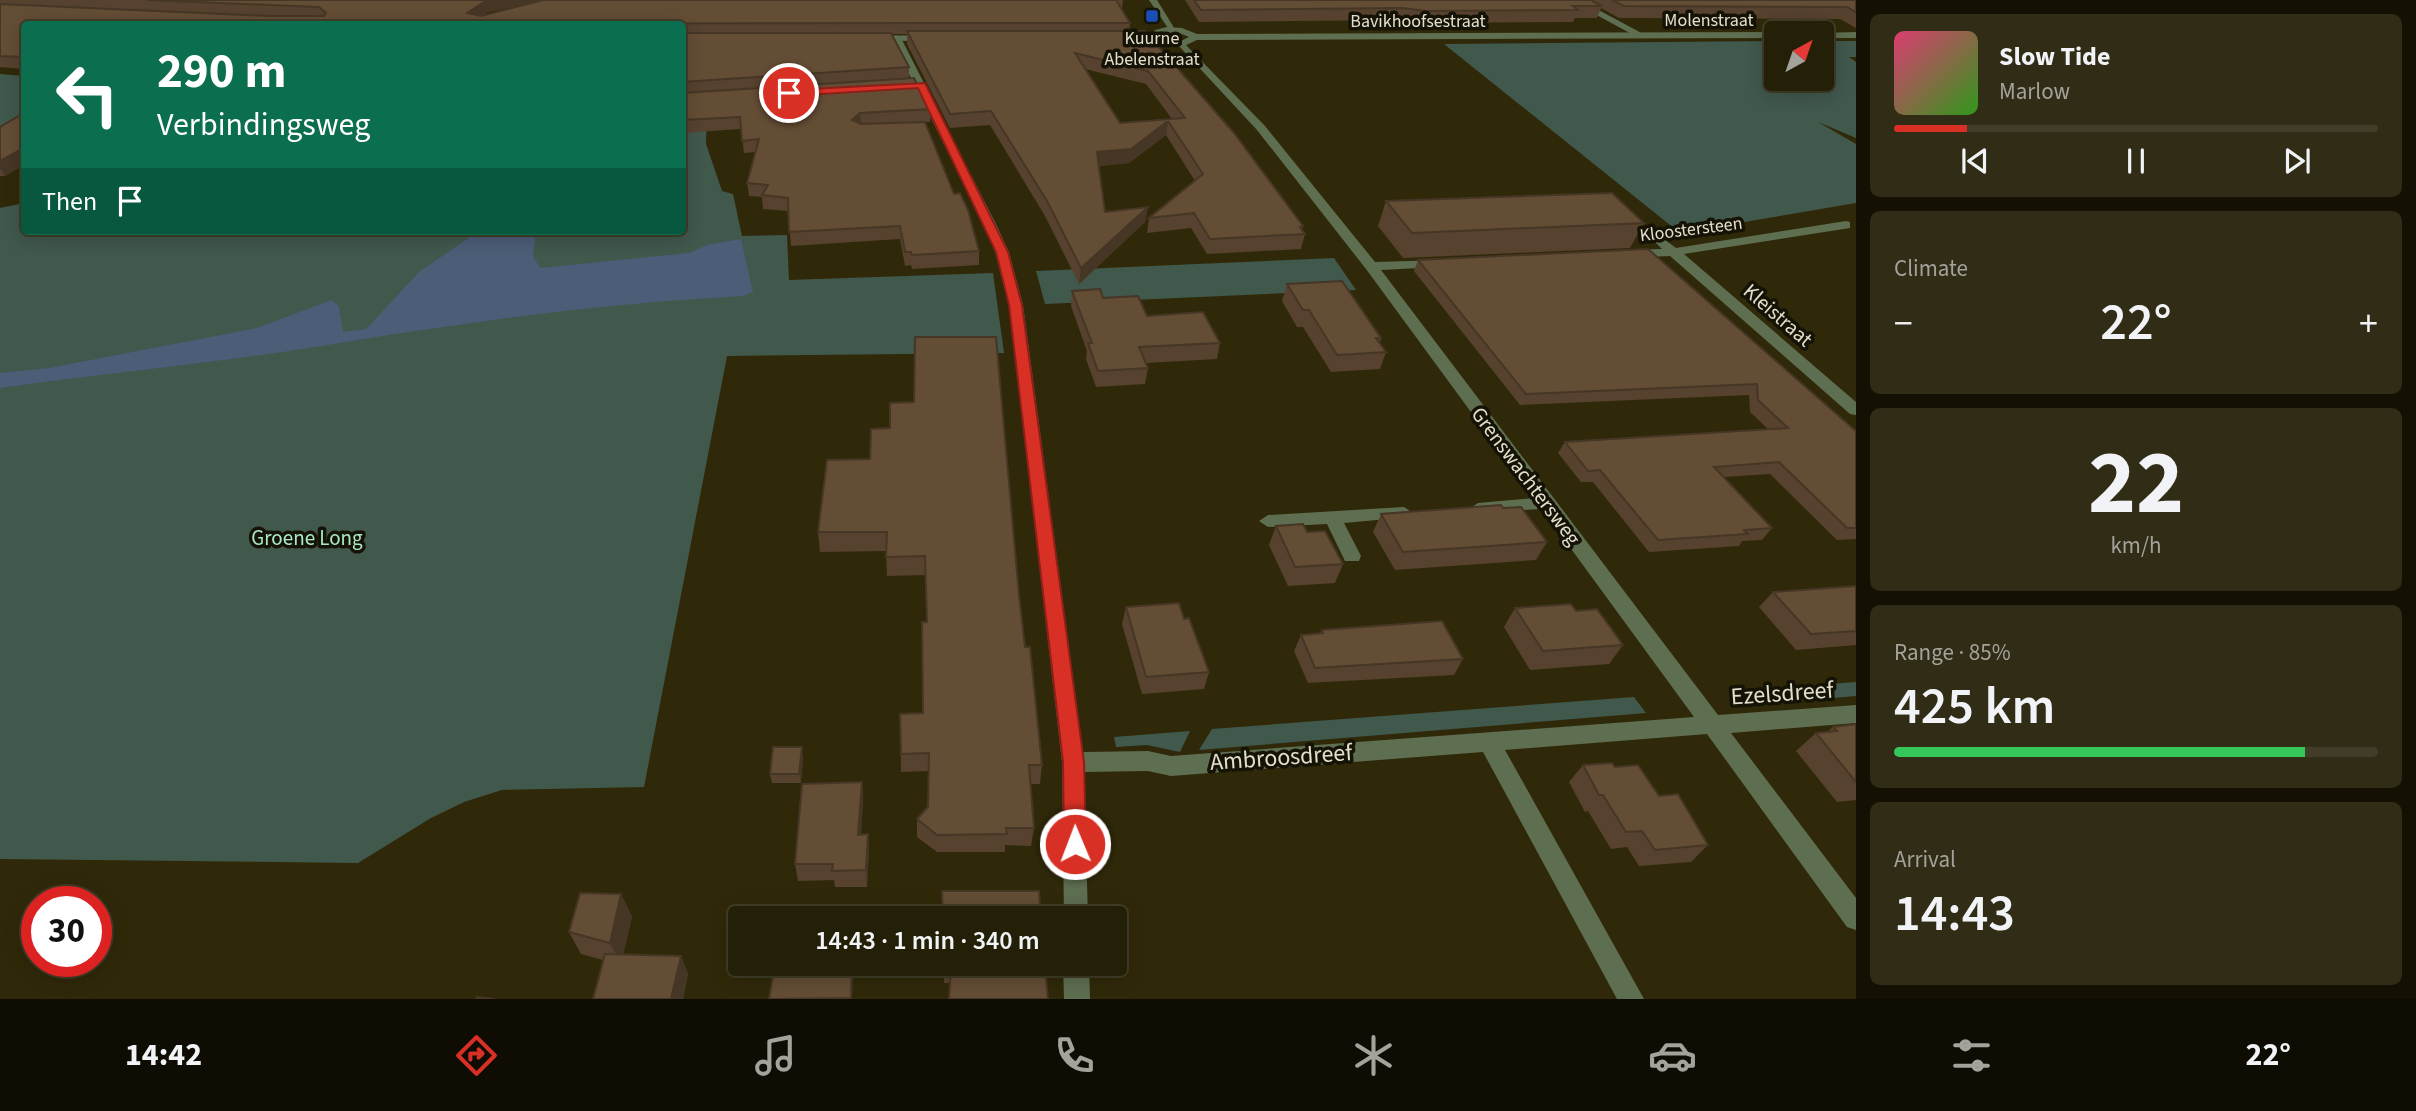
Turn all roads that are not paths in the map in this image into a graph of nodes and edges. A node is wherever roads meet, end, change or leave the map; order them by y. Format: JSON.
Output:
{"nodes":[{"id":1,"x":1153,"y":0,"type":"edge"},
{"id":2,"x":1573,"y":0,"type":"edge"},
{"id":3,"x":1173,"y":29,"type":"junction"},
{"id":4,"x":1764,"y":35,"type":"edge"},
{"id":5,"x":1834,"y":35,"type":"edge"},
{"id":6,"x":1856,"y":35,"type":"edge"},
{"id":7,"x":1642,"y":36,"type":"junction"},
{"id":8,"x":1195,"y":37,"type":"junction"},
{"id":9,"x":896,"y":38,"type":"junction"},
{"id":10,"x":939,"y":38,"type":"edge"},
{"id":11,"x":1116,"y":38,"type":"edge"},
{"id":12,"x":854,"y":39,"type":"edge"},
{"id":13,"x":1157,"y":39,"type":"junction"},
{"id":14,"x":1182,"y":44,"type":"junction"},
{"id":15,"x":1846,"y":225,"type":"dead end"},
{"id":16,"x":1656,"y":237,"type":"dead end"},
{"id":17,"x":1673,"y":252,"type":"junction"},
{"id":18,"x":1618,"y":254,"type":"edge"},
{"id":19,"x":1455,"y":262,"type":"edge"},
{"id":20,"x":1371,"y":266,"type":"junction"},
{"id":21,"x":1856,"y":410,"type":"edge"},
{"id":22,"x":1546,"y":503,"type":"junction"},
{"id":23,"x":1462,"y":509,"type":"edge"},
{"id":24,"x":1423,"y":512,"type":"edge"},
{"id":25,"x":1332,"y":517,"type":"junction"},
{"id":26,"x":1268,"y":521,"type":"dead end"},
{"id":27,"x":1352,"y":556,"type":"dead end"},
{"id":28,"x":1856,"y":714,"type":"edge"},
{"id":29,"x":1712,"y":725,"type":"junction"},
{"id":30,"x":1489,"y":741,"type":"junction"},
{"id":31,"x":1073,"y":762,"type":"junction"},
{"id":32,"x":1076,"y":906,"type":"edge"},
{"id":33,"x":1856,"y":918,"type":"edge"},
{"id":34,"x":1076,"y":976,"type":"edge"},
{"id":35,"x":1077,"y":999,"type":"edge"},
{"id":36,"x":1631,"y":999,"type":"edge"}],
"edges":[{"from":1,"to":3,"type":"street"},
{"from":2,"to":7,"type":"street"},
{"from":3,"to":8,"type":"street"},
{"from":3,"to":13,"type":"street"},
{"from":4,"to":7,"type":"street","name":"Molenstraat"},
{"from":5,"to":6,"type":"street"},
{"from":7,"to":8,"type":"street","name":"Bavikhoofsestraat"},
{"from":8,"to":14,"type":"street"},
{"from":9,"to":10,"type":"street"},
{"from":9,"to":12,"type":"street"},
{"from":9,"to":31,"type":"street"},
{"from":11,"to":13,"type":"street"},
{"from":13,"to":14,"type":"street"},
{"from":14,"to":20,"type":"street","name":"Grenswachtersweg"},
{"from":15,"to":17,"type":"street","name":"Kloostersteen"},
{"from":16,"to":17,"type":"street","name":"Kleistraat"},
{"from":17,"to":18,"type":"street","name":"Kloostersteen"},
{"from":17,"to":21,"type":"street","name":"Kleistraat"},
{"from":19,"to":20,"type":"street"},
{"from":20,"to":22,"type":"street","name":"Grenswachtersweg"},
{"from":22,"to":23,"type":"street"},
{"from":22,"to":29,"type":"street","name":"Grenswachtersweg"},
{"from":24,"to":25,"type":"street"},
{"from":25,"to":26,"type":"street"},
{"from":25,"to":27,"type":"street"},
{"from":28,"to":29,"type":"street","name":"Ezelsdreef"},
{"from":29,"to":30,"type":"street","name":"Ambroosdreef"},
{"from":29,"to":33,"type":"street","name":"Grenswachtersweg"},
{"from":30,"to":31,"type":"street","name":"Ambroosdreef"},
{"from":30,"to":36,"type":"street"},
{"from":31,"to":32,"type":"street"},
{"from":34,"to":35,"type":"street"}]}
